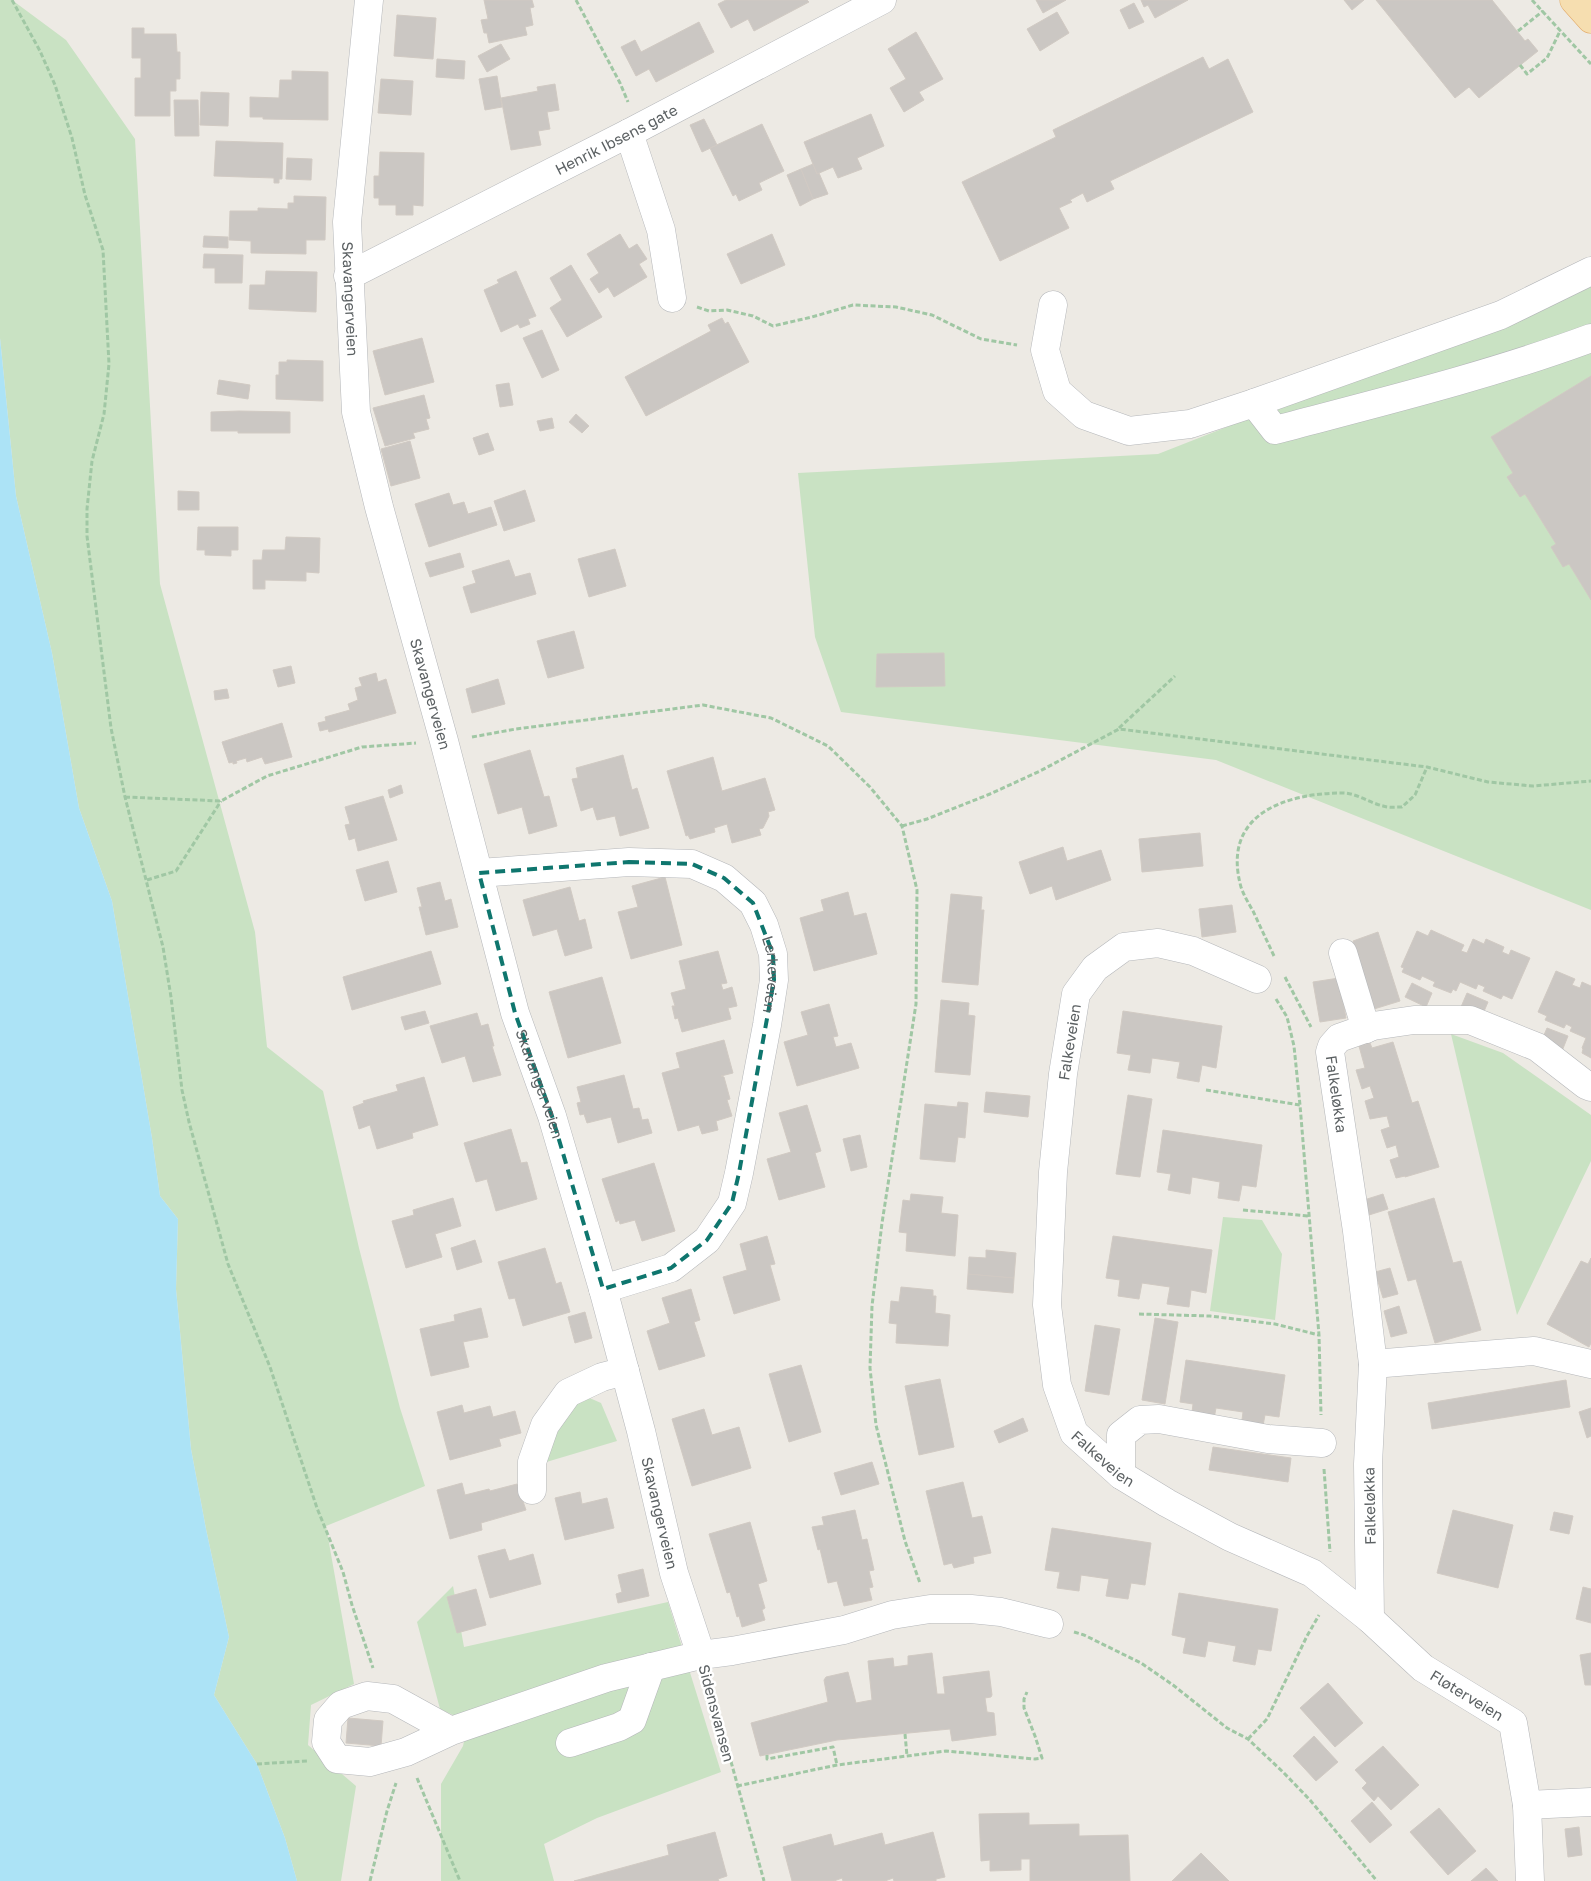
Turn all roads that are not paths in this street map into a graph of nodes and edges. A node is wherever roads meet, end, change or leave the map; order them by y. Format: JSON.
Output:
{"nodes":[{"id":1,"x":369,"y":0,"type":"edge"},
{"id":2,"x":882,"y":0,"type":"edge"},
{"id":3,"x":1574,"y":0,"type":"edge"},
{"id":4,"x":1591,"y":19,"type":"edge"},
{"id":5,"x":634,"y":130,"type":"junction"},
{"id":6,"x":1591,"y":271,"type":"edge"},
{"id":7,"x":348,"y":276,"type":"junction"},
{"id":8,"x":672,"y":298,"type":"road end"},
{"id":9,"x":1053,"y":305,"type":"dead end"},
{"id":10,"x":1591,"y":338,"type":"edge"},
{"id":11,"x":1254,"y":403,"type":"junction"},
{"id":12,"x":480,"y":873,"type":"junction"},
{"id":13,"x":1343,"y":953,"type":"dead end"},
{"id":14,"x":1256,"y":979,"type":"road end"},
{"id":15,"x":1366,"y":1029,"type":"junction"},
{"id":16,"x":1591,"y":1087,"type":"edge"},
{"id":17,"x":603,"y":1290,"type":"junction"},
{"id":18,"x":1373,"y":1364,"type":"junction"},
{"id":19,"x":1591,"y":1364,"type":"edge"},
{"id":20,"x":625,"y":1371,"type":"junction"},
{"id":21,"x":1322,"y":1443,"type":"road end"},
{"id":22,"x":1122,"y":1475,"type":"junction"},
{"id":23,"x":532,"y":1490,"type":"dead end"},
{"id":24,"x":1370,"y":1619,"type":"junction"},
{"id":25,"x":1049,"y":1624,"type":"road end"},
{"id":26,"x":701,"y":1655,"type":"junction"},
{"id":27,"x":651,"y":1667,"type":"junction"},
{"id":28,"x":452,"y":1731,"type":"junction"},
{"id":29,"x":570,"y":1744,"type":"dead end"},
{"id":30,"x":1591,"y":1802,"type":"edge"},
{"id":31,"x":1527,"y":1805,"type":"junction"},
{"id":32,"x":1530,"y":1881,"type":"edge"}],
"edges":[{"from":1,"to":7,"type":"street","name":"Skavangerveien"},
{"from":2,"to":5,"type":"street","name":"Henrik Ibsens gate"},
{"from":3,"to":4,"type":"main road"},
{"from":5,"to":7,"type":"street","name":"Henrik Ibsens gate"},
{"from":5,"to":8,"type":"street"},
{"from":6,"to":11,"type":"street"},
{"from":7,"to":12,"type":"street","name":"Skavangerveien"},
{"from":9,"to":11,"type":"street"},
{"from":10,"to":11,"type":"street"},
{"from":12,"to":17,"type":"street","name":"Skavangerveien"},
{"from":12,"to":17,"type":"street","name":"Lerkeveien"},
{"from":13,"to":15,"type":"street"},
{"from":14,"to":22,"type":"street","name":"Falkeveien"},
{"from":15,"to":16,"type":"street","name":"Falkeløkka"},
{"from":15,"to":18,"type":"street","name":"Falkeløkka"},
{"from":17,"to":20,"type":"street","name":"Skavangerveien"},
{"from":18,"to":19,"type":"street"},
{"from":18,"to":24,"type":"street","name":"Falkeløkka"},
{"from":20,"to":23,"type":"street"},
{"from":20,"to":26,"type":"street","name":"Skavangerveien"},
{"from":21,"to":22,"type":"street"},
{"from":22,"to":24,"type":"street","name":"Falkeveien"},
{"from":24,"to":31,"type":"street","name":"Fløterveien"},
{"from":25,"to":26,"type":"street","name":"Sidensvansen"},
{"from":26,"to":27,"type":"street"},
{"from":27,"to":28,"type":"street"},
{"from":27,"to":29,"type":"street"},
{"from":28,"to":28,"type":"street"},
{"from":30,"to":31,"type":"street"},
{"from":31,"to":32,"type":"street","name":"Fløterveien"}]}
